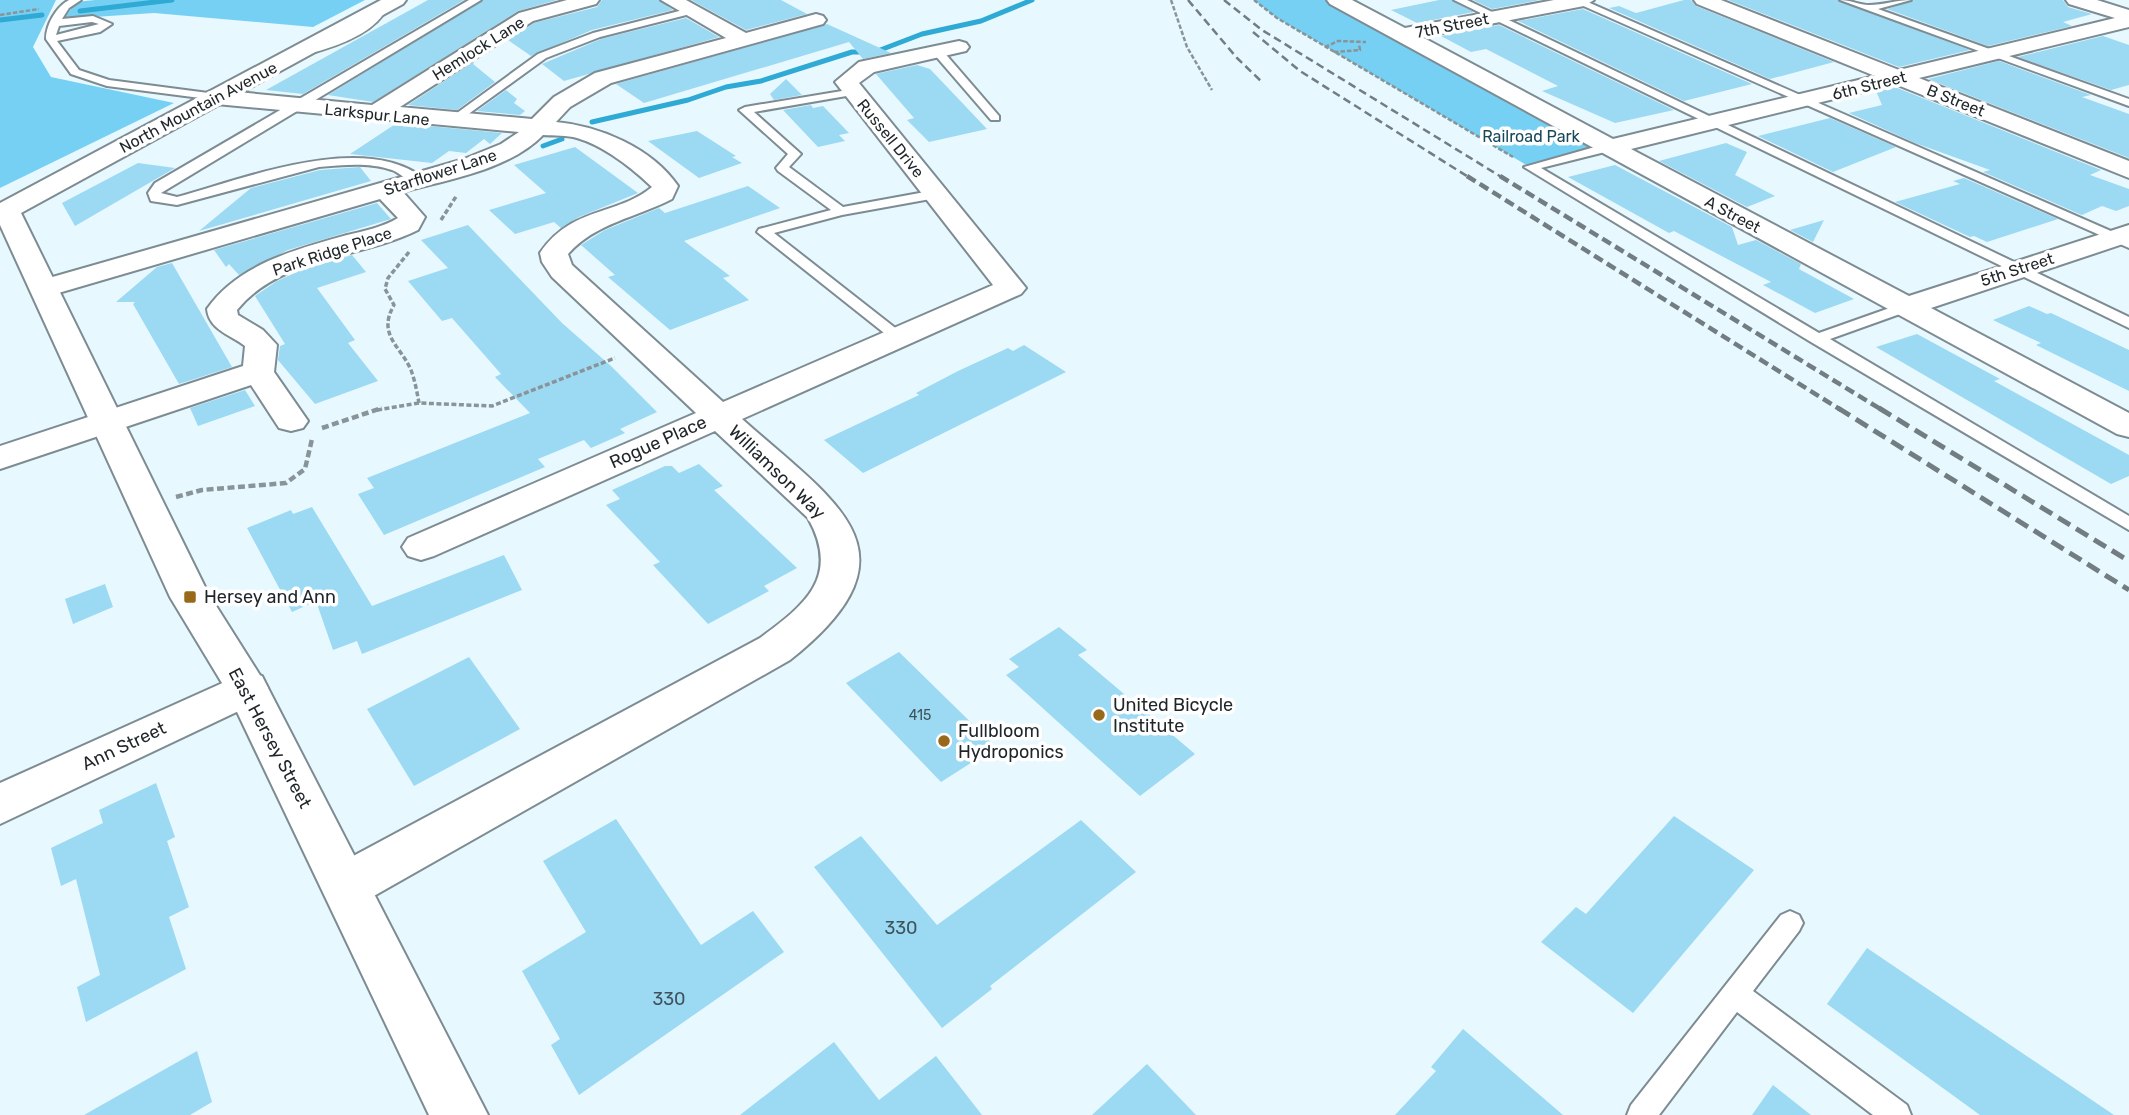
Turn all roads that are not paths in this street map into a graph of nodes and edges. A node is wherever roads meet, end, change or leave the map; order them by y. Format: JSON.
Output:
{"nodes":[{"id":1,"x":76,"y":0,"type":"edge"},
{"id":2,"x":476,"y":0,"type":"edge"},
{"id":3,"x":589,"y":0,"type":"edge"},
{"id":4,"x":671,"y":0,"type":"edge"},
{"id":5,"x":1337,"y":0,"type":"edge"},
{"id":6,"x":1459,"y":0,"type":"edge"},
{"id":7,"x":1579,"y":0,"type":"edge"},
{"id":8,"x":1704,"y":0,"type":"edge"},
{"id":9,"x":1845,"y":0,"type":"edge"},
{"id":10,"x":1906,"y":0,"type":"edge"},
{"id":11,"x":2076,"y":0,"type":"edge"},
{"id":12,"x":389,"y":4,"type":"edge"},
{"id":13,"x":1867,"y":8,"type":"junction"},
{"id":14,"x":691,"y":11,"type":"junction"},
{"id":15,"x":1494,"y":17,"type":"junction"},
{"id":16,"x":2129,"y":19,"type":"edge"},
{"id":17,"x":816,"y":20,"type":"dead end"},
{"id":18,"x":54,"y":23,"type":"junction"},
{"id":19,"x":1402,"y":35,"type":"junction"},
{"id":20,"x":51,"y":38,"type":"junction"},
{"id":21,"x":743,"y":39,"type":"junction"},
{"id":22,"x":949,"y":50,"type":"joint"},
{"id":23,"x":1993,"y":55,"type":"junction"},
{"id":24,"x":1899,"y":78,"type":"junction"},
{"id":25,"x":854,"y":92,"type":"junction"},
{"id":26,"x":216,"y":97,"type":"junction"},
{"id":27,"x":1804,"y":101,"type":"junction"},
{"id":28,"x":2129,"y":103,"type":"edge"},
{"id":29,"x":297,"y":106,"type":"junction"},
{"id":30,"x":375,"y":113,"type":"junction"},
{"id":31,"x":995,"y":118,"type":"dead end"},
{"id":32,"x":452,"y":121,"type":"junction"},
{"id":33,"x":1712,"y":122,"type":"junction"},
{"id":34,"x":539,"y":128,"type":"junction"},
{"id":35,"x":1609,"y":147,"type":"junction"},
{"id":36,"x":2129,"y":170,"type":"edge"},
{"id":37,"x":417,"y":180,"type":"junction"},
{"id":38,"x":386,"y":190,"type":"junction"},
{"id":39,"x":936,"y":194,"type":"junction"},
{"id":40,"x":7,"y":208,"type":"edge"},
{"id":41,"x":841,"y":211,"type":"junction"},
{"id":42,"x":2124,"y":238,"type":"edge"},
{"id":43,"x":2017,"y":269,"type":"junction"},
{"id":44,"x":45,"y":288,"type":"junction"},
{"id":45,"x":1011,"y":288,"type":"joint"},
{"id":46,"x":1906,"y":307,"type":"junction"},
{"id":47,"x":2129,"y":323,"type":"edge"},
{"id":48,"x":898,"y":337,"type":"junction"},
{"id":49,"x":1816,"y":339,"type":"junction"},
{"id":50,"x":258,"y":372,"type":"junction"},
{"id":51,"x":718,"y":415,"type":"junction"},
{"id":52,"x":291,"y":422,"type":"dead end"},
{"id":53,"x":106,"y":423,"type":"junction"},
{"id":54,"x":2129,"y":427,"type":"edge"},
{"id":55,"x":0,"y":457,"type":"edge"},
{"id":56,"x":2129,"y":524,"type":"edge"},
{"id":57,"x":421,"y":547,"type":"dead end"},
{"id":58,"x":247,"y":688,"type":"junction"},
{"id":59,"x":0,"y":804,"type":"edge"},
{"id":60,"x":347,"y":885,"type":"junction"},
{"id":61,"x":1790,"y":923,"type":"dead end"},
{"id":62,"x":1735,"y":994,"type":"junction"},
{"id":63,"x":452,"y":1112,"type":"edge"},
{"id":64,"x":1641,"y":1115,"type":"edge"},
{"id":65,"x":1897,"y":1115,"type":"edge"}],
"edges":[{"from":1,"to":18,"type":"lane"},
{"from":2,"to":29,"type":"lane"},
{"from":3,"to":30,"type":"street","name":"Hemlock Lane"},
{"from":4,"to":14,"type":"street"},
{"from":5,"to":19,"type":"street","name":"A Street"},
{"from":6,"to":15,"type":"lane"},
{"from":7,"to":15,"type":"street","name":"7th Street"},
{"from":7,"to":27,"type":"lane"},
{"from":8,"to":24,"type":"street","name":"B Street"},
{"from":9,"to":13,"type":"lane"},
{"from":10,"to":13,"type":"lane"},
{"from":11,"to":16,"type":"street"},
{"from":12,"to":26,"type":"street","name":"North Mountain Avenue"},
{"from":13,"to":23,"type":"lane"},
{"from":14,"to":21,"type":"street"},
{"from":14,"to":32,"type":"lane"},
{"from":15,"to":19,"type":"street","name":"7th Street"},
{"from":15,"to":33,"type":"lane"},
{"from":16,"to":23,"type":"street","name":"6th Street"},
{"from":17,"to":21,"type":"street","name":"Starflower Lane"},
{"from":18,"to":20,"type":"lane"},
{"from":18,"to":20,"type":"lane"},
{"from":19,"to":35,"type":"street","name":"A Street"},
{"from":20,"to":26,"type":"lane"},
{"from":21,"to":34,"type":"street","name":"Starflower Lane"},
{"from":22,"to":25,"type":"street","name":"Russell Drive"},
{"from":22,"to":31,"type":"lane"},
{"from":23,"to":24,"type":"street","name":"6th Street"},
{"from":23,"to":28,"type":"lane"},
{"from":24,"to":27,"type":"street","name":"6th Street"},
{"from":24,"to":36,"type":"street","name":"B Street"},
{"from":25,"to":39,"type":"street","name":"Russell Drive"},
{"from":25,"to":41,"type":"lane"},
{"from":26,"to":29,"type":"street","name":"Larkspur Lane"},
{"from":26,"to":40,"type":"street","name":"North Mountain Avenue"},
{"from":27,"to":33,"type":"street","name":"6th Street"},
{"from":27,"to":42,"type":"lane"},
{"from":29,"to":30,"type":"street","name":"Larkspur Lane"},
{"from":29,"to":37,"type":"lane"},
{"from":30,"to":32,"type":"street","name":"Larkspur Lane"},
{"from":32,"to":34,"type":"street","name":"Larkspur Lane"},
{"from":33,"to":35,"type":"street","name":"6th Street"},
{"from":33,"to":43,"type":"lane"},
{"from":34,"to":37,"type":"street","name":"Starflower Lane"},
{"from":34,"to":51,"type":"street","name":"Williamson Way"},
{"from":35,"to":46,"type":"street","name":"A Street"},
{"from":35,"to":49,"type":"lane"},
{"from":37,"to":38,"type":"street","name":"Starflower Lane"},
{"from":38,"to":44,"type":"street","name":"Starflower Lane"},
{"from":38,"to":50,"type":"street","name":"Park Ridge Place"},
{"from":39,"to":41,"type":"lane"},
{"from":39,"to":45,"type":"street","name":"Russell Drive"},
{"from":40,"to":44,"type":"street","name":"East Hersey Street"},
{"from":41,"to":48,"type":"lane"},
{"from":42,"to":43,"type":"street","name":"5th Street"},
{"from":43,"to":46,"type":"street","name":"5th Street"},
{"from":43,"to":47,"type":"lane"},
{"from":44,"to":53,"type":"street","name":"East Hersey Street"},
{"from":45,"to":48,"type":"street","name":"Rogue Place"},
{"from":46,"to":49,"type":"lane"},
{"from":46,"to":54,"type":"street","name":"A Street"},
{"from":48,"to":51,"type":"street","name":"Rogue Place"},
{"from":49,"to":56,"type":"lane"},
{"from":50,"to":52,"type":"street","name":"Park Ridge Place"},
{"from":50,"to":53,"type":"street"},
{"from":51,"to":57,"type":"street","name":"Rogue Place"},
{"from":51,"to":60,"type":"street","name":"Williamson Way"},
{"from":53,"to":55,"type":"street"},
{"from":53,"to":58,"type":"street","name":"East Hersey Street"},
{"from":58,"to":59,"type":"street","name":"Ann Street"},
{"from":58,"to":60,"type":"street","name":"East Hersey Street"},
{"from":60,"to":63,"type":"street","name":"East Hersey Street"},
{"from":61,"to":62,"type":"lane"},
{"from":62,"to":64,"type":"lane"},
{"from":62,"to":65,"type":"lane"}]}
